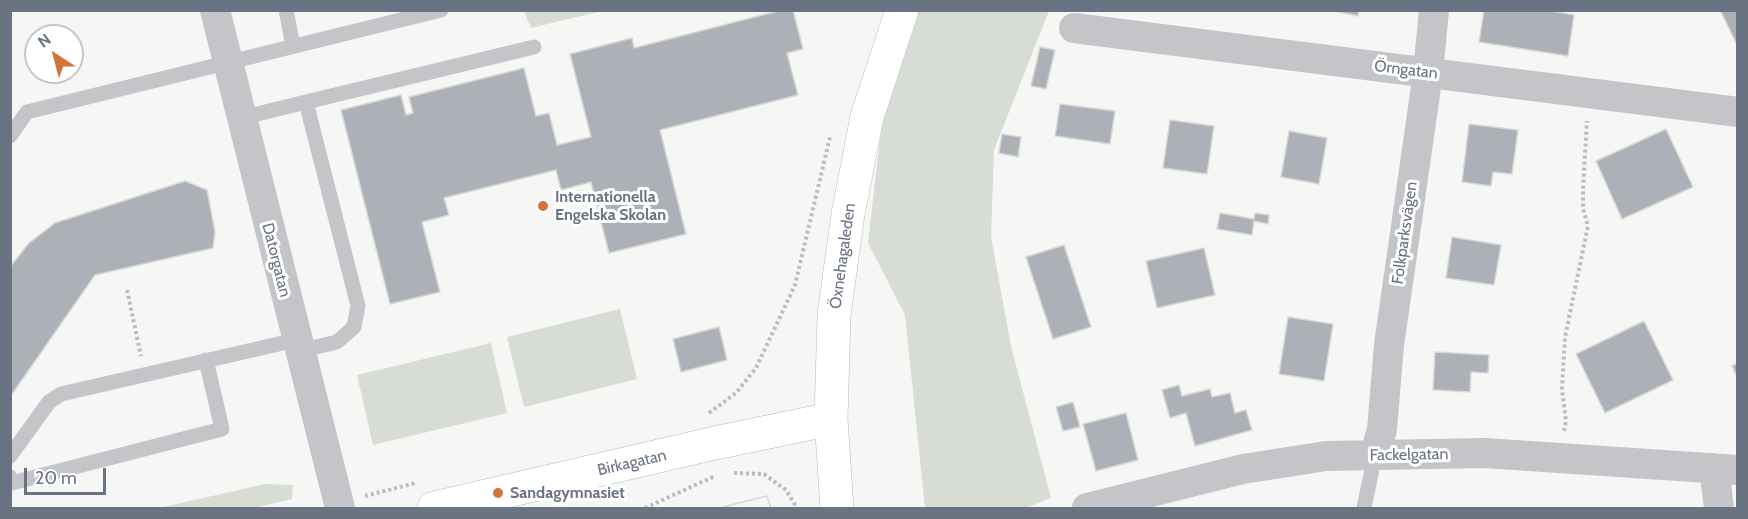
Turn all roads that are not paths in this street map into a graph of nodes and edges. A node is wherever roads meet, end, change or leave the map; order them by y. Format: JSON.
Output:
{"nodes":[{"id":1,"x":215,"y":10,"type":"edge"},
{"id":2,"x":286,"y":10,"type":"edge"},
{"id":3,"x":441,"y":10,"type":"edge"},
{"id":4,"x":902,"y":10,"type":"edge"},
{"id":5,"x":1434,"y":10,"type":"edge"},
{"id":6,"x":1074,"y":28,"type":"dead end"},
{"id":7,"x":293,"y":46,"type":"junction"},
{"id":8,"x":534,"y":47,"type":"dead end"},
{"id":9,"x":227,"y":63,"type":"junction"},
{"id":10,"x":1428,"y":73,"type":"junction"},
{"id":11,"x":306,"y":102,"type":"junction"},
{"id":12,"x":1737,"y":112,"type":"edge"},
{"id":13,"x":241,"y":118,"type":"junction"},
{"id":14,"x":10,"y":136,"type":"edge"},
{"id":15,"x":297,"y":346,"type":"junction"},
{"id":16,"x":206,"y":360,"type":"junction"},
{"id":17,"x":831,"y":419,"type":"junction"},
{"id":18,"x":1375,"y":455,"type":"junction"},
{"id":19,"x":10,"y":456,"type":"edge"},
{"id":20,"x":1726,"y":469,"type":"edge"},
{"id":21,"x":10,"y":477,"type":"edge"},
{"id":22,"x":340,"y":508,"type":"edge"},
{"id":23,"x":434,"y":508,"type":"edge"},
{"id":24,"x":837,"y":508,"type":"edge"},
{"id":25,"x":1087,"y":508,"type":"edge"},
{"id":26,"x":1364,"y":508,"type":"edge"},
{"id":27,"x":1719,"y":508,"type":"edge"}],
"edges":[{"from":1,"to":9,"type":"street","name":"Datorgatan"},
{"from":2,"to":7,"type":"lane"},
{"from":3,"to":7,"type":"lane"},
{"from":4,"to":17,"type":"street","name":"Öxnehagaleden"},
{"from":5,"to":10,"type":"street","name":"Folkparksvägen"},
{"from":6,"to":10,"type":"street","name":"Örngatan"},
{"from":7,"to":9,"type":"lane"},
{"from":8,"to":11,"type":"lane"},
{"from":9,"to":13,"type":"street","name":"Datorgatan"},
{"from":9,"to":14,"type":"lane"},
{"from":10,"to":12,"type":"street","name":"Örngatan"},
{"from":10,"to":18,"type":"street","name":"Folkparksvägen"},
{"from":11,"to":13,"type":"lane"},
{"from":11,"to":15,"type":"lane"},
{"from":13,"to":15,"type":"street","name":"Datorgatan"},
{"from":15,"to":16,"type":"lane"},
{"from":15,"to":22,"type":"street","name":"Datorgatan"},
{"from":16,"to":19,"type":"lane"},
{"from":16,"to":21,"type":"lane"},
{"from":17,"to":23,"type":"street","name":"Birkagatan"},
{"from":17,"to":24,"type":"street","name":"Öxnehagaleden"},
{"from":18,"to":20,"type":"street","name":"Fackelgatan"},
{"from":18,"to":25,"type":"street","name":"Fackelgatan"},
{"from":18,"to":26,"type":"lane"},
{"from":20,"to":27,"type":"street"}]}
